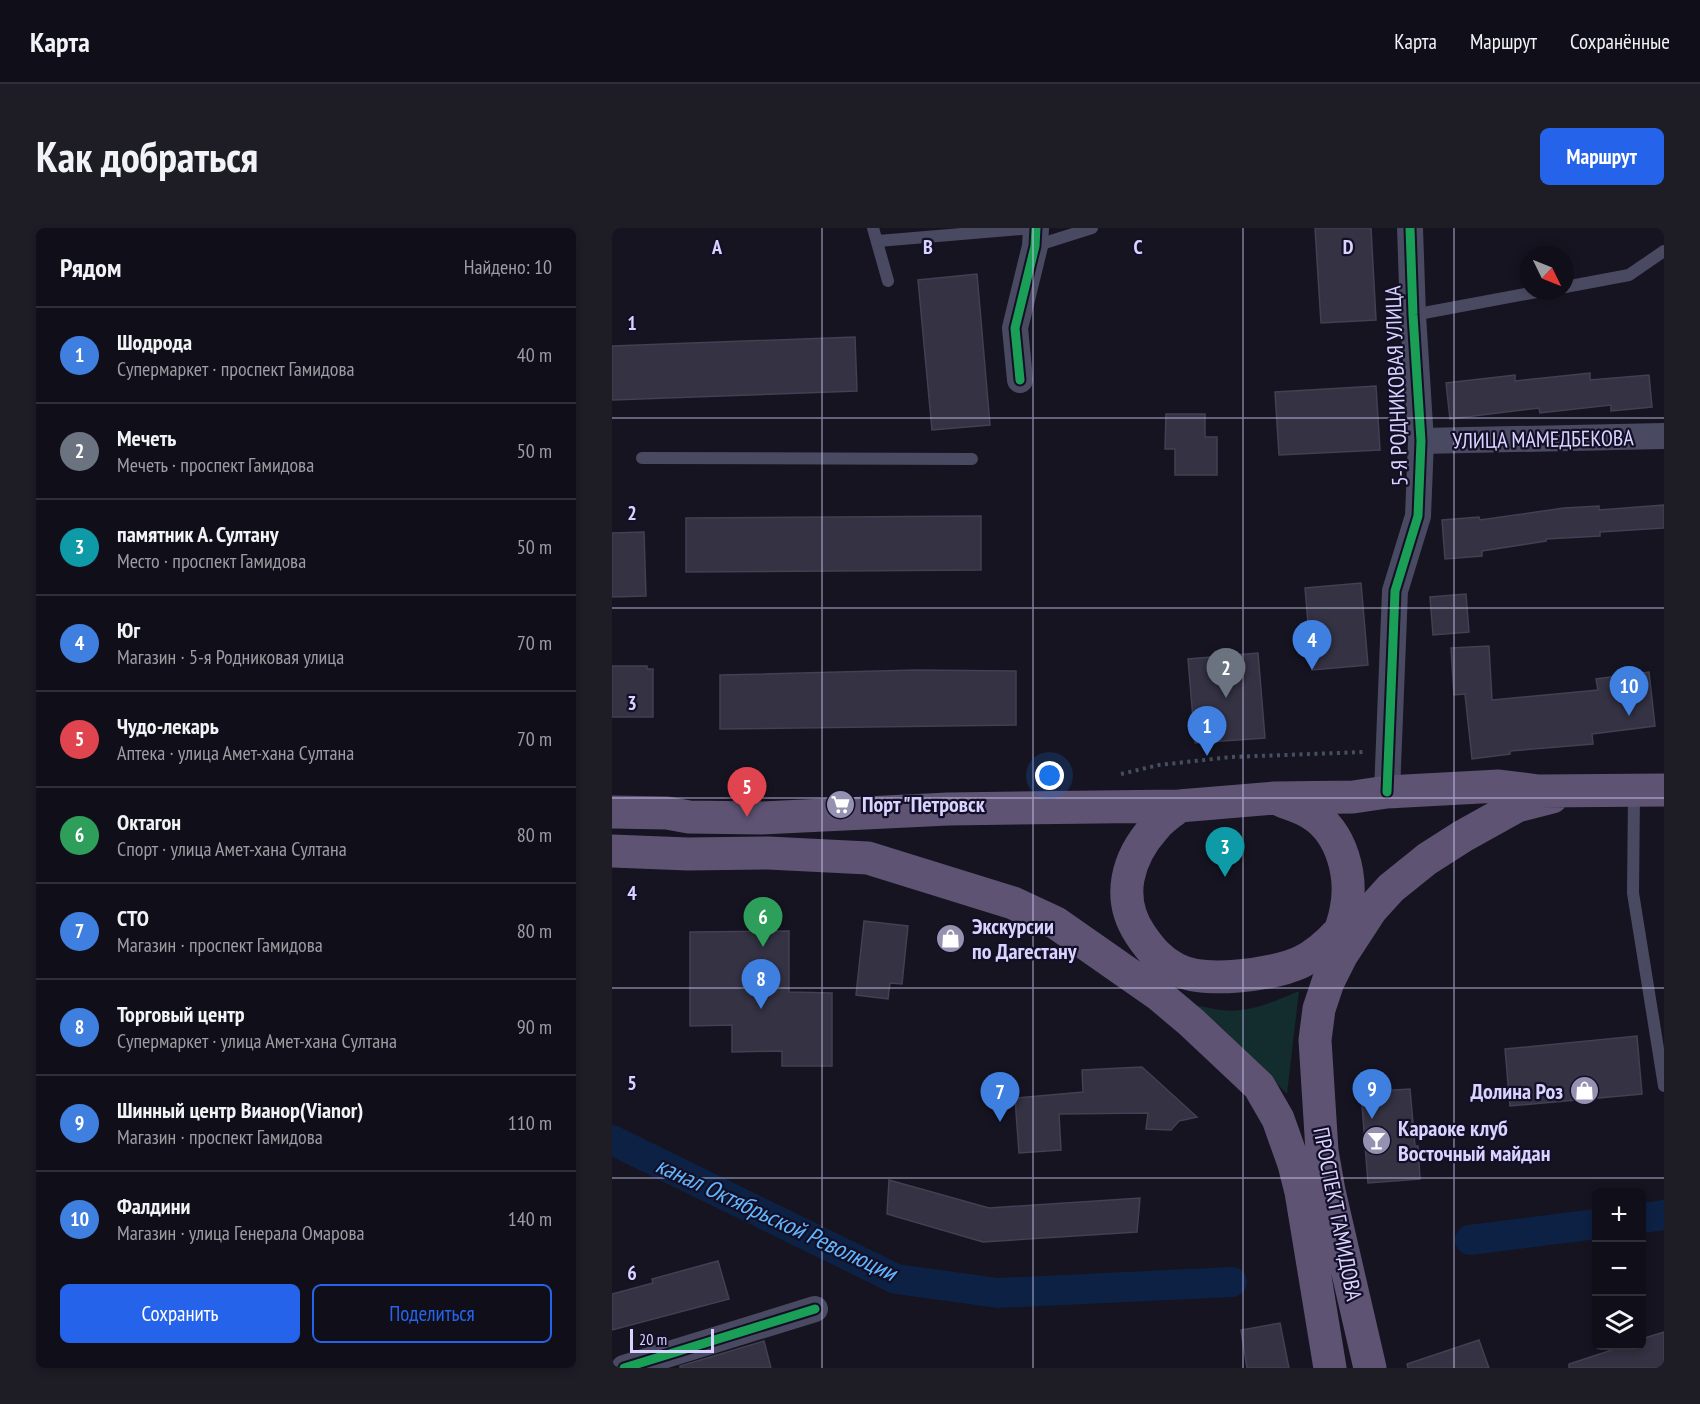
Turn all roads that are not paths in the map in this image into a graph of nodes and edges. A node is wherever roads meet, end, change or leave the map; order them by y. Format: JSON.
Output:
{"nodes":[{"id":1,"x":873,"y":228,"type":"edge"},
{"id":2,"x":1092,"y":228,"type":"edge"},
{"id":3,"x":1410,"y":228,"type":"edge"},
{"id":4,"x":1035,"y":234,"type":"edge"},
{"id":5,"x":878,"y":241,"type":"junction"},
{"id":6,"x":1664,"y":251,"type":"edge"},
{"id":7,"x":888,"y":281,"type":"dead end"},
{"id":8,"x":1574,"y":285,"type":"edge"},
{"id":9,"x":1520,"y":295,"type":"edge"},
{"id":10,"x":1413,"y":315,"type":"junction"},
{"id":11,"x":1020,"y":380,"type":"dead end"},
{"id":12,"x":1664,"y":436,"type":"edge"},
{"id":13,"x":1421,"y":441,"type":"junction"},
{"id":14,"x":642,"y":458,"type":"dead end"},
{"id":15,"x":972,"y":459,"type":"dead end"},
{"id":16,"x":1386,"y":792,"type":"junction"},
{"id":17,"x":1654,"y":793,"type":"edge"},
{"id":18,"x":1508,"y":796,"type":"junction"},
{"id":19,"x":1275,"y":798,"type":"junction"},
{"id":20,"x":1179,"y":806,"type":"junction"},
{"id":21,"x":612,"y":812,"type":"edge"},
{"id":22,"x":612,"y":851,"type":"edge"},
{"id":23,"x":1343,"y":941,"type":"junction"},
{"id":24,"x":1161,"y":977,"type":"junction"},
{"id":25,"x":1664,"y":1086,"type":"edge"},
{"id":26,"x":815,"y":1309,"type":"dead end"},
{"id":27,"x":624,"y":1368,"type":"edge"},
{"id":28,"x":1330,"y":1368,"type":"edge"},
{"id":29,"x":1370,"y":1368,"type":"edge"}],
"edges":[{"from":1,"to":5,"type":"lane"},
{"from":2,"to":4,"type":"lane"},
{"from":3,"to":10,"type":"street","name":"5-Я РОДНИКОВАЯ УЛИЦА"},
{"from":4,"to":5,"type":"lane"},
{"from":4,"to":11,"type":"street"},
{"from":5,"to":7,"type":"lane"},
{"from":6,"to":8,"type":"lane"},
{"from":9,"to":10,"type":"lane"},
{"from":10,"to":13,"type":"street","name":"5-Я РОДНИКОВАЯ УЛИЦА"},
{"from":12,"to":13,"type":"street","name":"УЛИЦА МАМЕДБЕКОВА"},
{"from":13,"to":16,"type":"street","name":"5-Я РОДНИКОВАЯ УЛИЦА"},
{"from":14,"to":15,"type":"lane"},
{"from":16,"to":18,"type":"main road"},
{"from":16,"to":19,"type":"main road"},
{"from":17,"to":18,"type":"main road"},
{"from":17,"to":25,"type":"lane"},
{"from":18,"to":23,"type":"main road"},
{"from":19,"to":20,"type":"main road","name":"ПРОСПЕКТ ГАМИДОВА"},
{"from":19,"to":23,"type":"main road","name":"ПРОСПЕКТ ГАМИДОВА"},
{"from":20,"to":21,"type":"main road","name":"ПРОСПЕКТ ГАМИДОВА"},
{"from":20,"to":24,"type":"main road"},
{"from":22,"to":24,"type":"main road"},
{"from":23,"to":24,"type":"main road"},
{"from":23,"to":29,"type":"main road","name":"ПРОСПЕКТ ГАМИДОВА"},
{"from":24,"to":28,"type":"main road","name":"ПРОСПЕКТ ГАМИДОВА"},
{"from":26,"to":27,"type":"street"}]}
